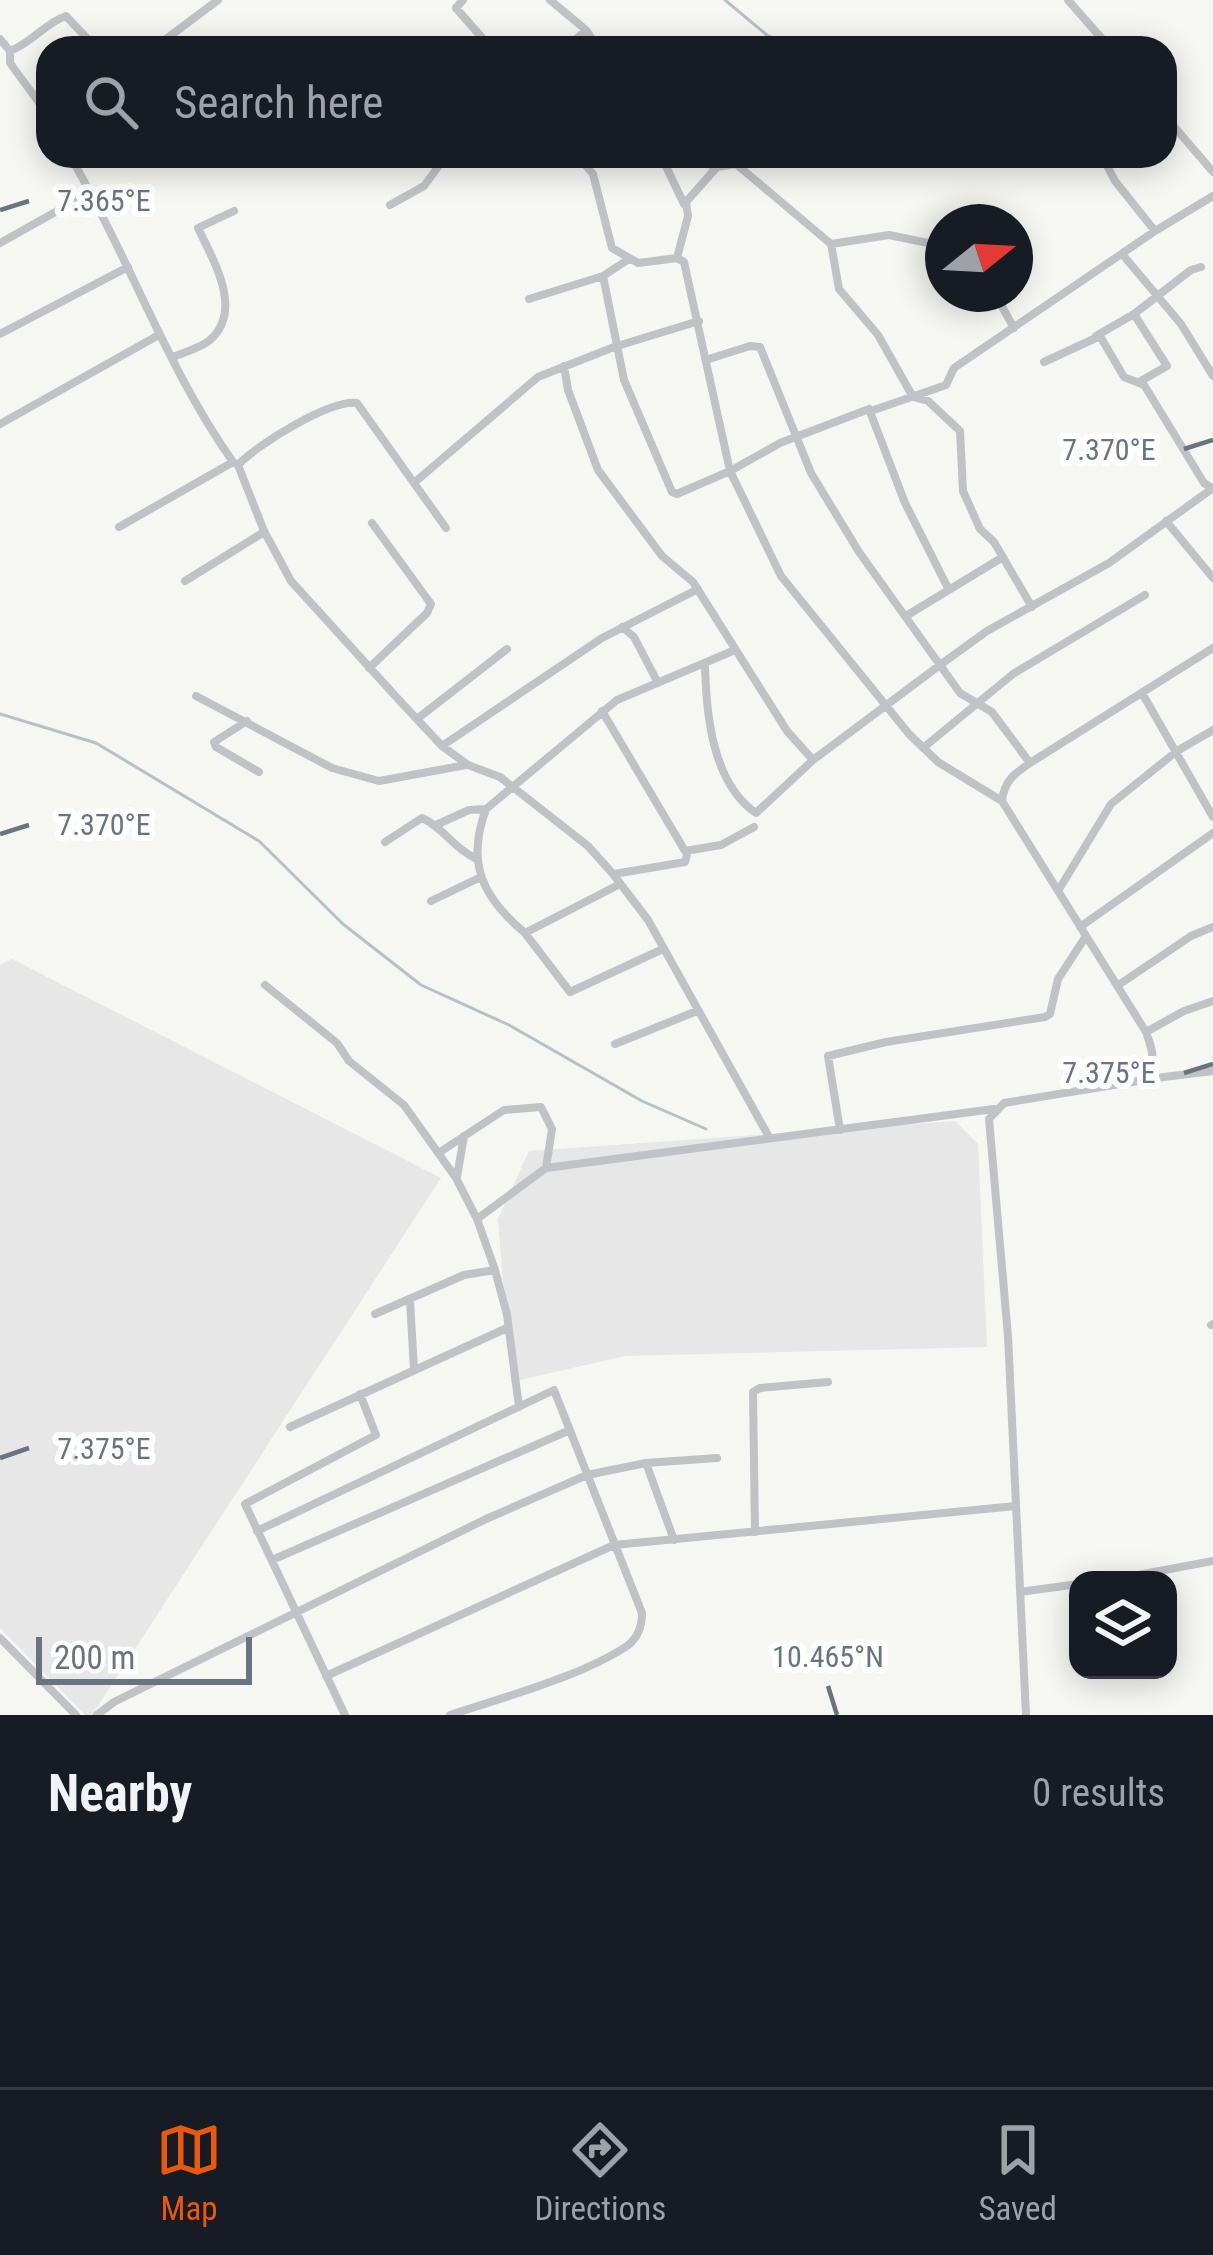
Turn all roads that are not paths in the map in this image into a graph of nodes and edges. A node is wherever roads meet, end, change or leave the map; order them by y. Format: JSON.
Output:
{"nodes":[{"id":1,"x":218,"y":0,"type":"edge"},
{"id":2,"x":463,"y":0,"type":"edge"},
{"id":3,"x":550,"y":0,"type":"edge"},
{"id":4,"x":1068,"y":0,"type":"edge"},
{"id":5,"x":586,"y":30,"type":"junction"},
{"id":6,"x":37,"y":36,"type":"edge"},
{"id":7,"x":85,"y":36,"type":"edge"},
{"id":8,"x":170,"y":36,"type":"edge"},
{"id":9,"x":480,"y":36,"type":"edge"},
{"id":10,"x":580,"y":36,"type":"edge"},
{"id":11,"x":590,"y":36,"type":"edge"},
{"id":12,"x":1100,"y":36,"type":"edge"},
{"id":13,"x":36,"y":37,"type":"edge"},
{"id":14,"x":0,"y":39,"type":"edge"},
{"id":15,"x":10,"y":51,"type":"junction"},
{"id":16,"x":36,"y":99,"type":"edge"},
{"id":17,"x":1177,"y":130,"type":"edge"},
{"id":18,"x":77,"y":168,"type":"edge"},
{"id":19,"x":437,"y":168,"type":"edge"},
{"id":20,"x":588,"y":168,"type":"edge"},
{"id":21,"x":666,"y":168,"type":"edge"},
{"id":22,"x":717,"y":168,"type":"edge"},
{"id":23,"x":741,"y":168,"type":"edge"},
{"id":24,"x":1110,"y":168,"type":"edge"},
{"id":25,"x":1213,"y":172,"type":"edge"},
{"id":26,"x":91,"y":191,"type":"junction"},
{"id":27,"x":1213,"y":196,"type":"edge"},
{"id":28,"x":390,"y":205,"type":"dead end"},
{"id":29,"x":234,"y":211,"type":"dead end"},
{"id":30,"x":688,"y":217,"type":"junction"},
{"id":31,"x":1155,"y":231,"type":"junction"},
{"id":32,"x":925,"y":242,"type":"edge"},
{"id":33,"x":0,"y":243,"type":"edge"},
{"id":34,"x":831,"y":244,"type":"junction"},
{"id":35,"x":1122,"y":254,"type":"junction"},
{"id":36,"x":677,"y":258,"type":"junction"},
{"id":37,"x":629,"y":259,"type":"junction"},
{"id":38,"x":128,"y":267,"type":"junction"},
{"id":39,"x":1202,"y":267,"type":"dead end"},
{"id":40,"x":603,"y":276,"type":"junction"},
{"id":41,"x":1157,"y":296,"type":"junction"},
{"id":42,"x":529,"y":299,"type":"dead end"},
{"id":43,"x":1005,"y":312,"type":"edge"},
{"id":44,"x":1134,"y":314,"type":"junction"},
{"id":45,"x":699,"y":321,"type":"junction"},
{"id":46,"x":1014,"y":328,"type":"junction"},
{"id":47,"x":0,"y":334,"type":"edge"},
{"id":48,"x":157,"y":336,"type":"junction"},
{"id":49,"x":1094,"y":337,"type":"junction"},
{"id":50,"x":614,"y":346,"type":"junction"},
{"id":51,"x":173,"y":357,"type":"junction"},
{"id":52,"x":708,"y":359,"type":"junction"},
{"id":53,"x":1044,"y":362,"type":"dead end"},
{"id":54,"x":564,"y":366,"type":"junction"},
{"id":55,"x":1213,"y":376,"type":"edge"},
{"id":56,"x":1139,"y":382,"type":"junction"},
{"id":57,"x":913,"y":397,"type":"junction"},
{"id":58,"x":872,"y":411,"type":"junction"},
{"id":59,"x":0,"y":424,"type":"edge"},
{"id":60,"x":796,"y":436,"type":"junction"},
{"id":61,"x":235,"y":463,"type":"junction"},
{"id":62,"x":730,"y":471,"type":"junction"},
{"id":63,"x":415,"y":482,"type":"junction"},
{"id":64,"x":1209,"y":486,"type":"edge"},
{"id":65,"x":1166,"y":521,"type":"junction"},
{"id":66,"x":373,"y":523,"type":"dead end"},
{"id":67,"x":119,"y":527,"type":"dead end"},
{"id":68,"x":446,"y":529,"type":"dead end"},
{"id":69,"x":264,"y":532,"type":"junction"},
{"id":70,"x":1003,"y":557,"type":"junction"},
{"id":71,"x":1213,"y":578,"type":"edge"},
{"id":72,"x":185,"y":581,"type":"dead end"},
{"id":73,"x":698,"y":590,"type":"junction"},
{"id":74,"x":949,"y":590,"type":"junction"},
{"id":75,"x":1145,"y":596,"type":"dead end"},
{"id":76,"x":1032,"y":607,"type":"junction"},
{"id":77,"x":906,"y":616,"type":"junction"},
{"id":78,"x":622,"y":627,"type":"junction"},
{"id":79,"x":1213,"y":648,"type":"edge"},
{"id":80,"x":507,"y":649,"type":"dead end"},
{"id":81,"x":735,"y":650,"type":"junction"},
{"id":82,"x":705,"y":664,"type":"junction"},
{"id":83,"x":940,"y":664,"type":"junction"},
{"id":84,"x":370,"y":668,"type":"junction"},
{"id":85,"x":658,"y":683,"type":"junction"},
{"id":86,"x":1142,"y":693,"type":"junction"},
{"id":87,"x":196,"y":696,"type":"dead end"},
{"id":88,"x":975,"y":702,"type":"junction"},
{"id":89,"x":886,"y":706,"type":"junction"},
{"id":90,"x":602,"y":711,"type":"junction"},
{"id":91,"x":417,"y":719,"type":"junction"},
{"id":92,"x":249,"y":721,"type":"junction"},
{"id":93,"x":1213,"y":730,"type":"edge"},
{"id":94,"x":442,"y":746,"type":"junction"},
{"id":95,"x":922,"y":748,"type":"junction"},
{"id":96,"x":1177,"y":751,"type":"junction"},
{"id":97,"x":813,"y":760,"type":"junction"},
{"id":98,"x":1030,"y":763,"type":"junction"},
{"id":99,"x":468,"y":765,"type":"junction"},
{"id":100,"x":259,"y":772,"type":"dead end"},
{"id":101,"x":512,"y":787,"type":"junction"},
{"id":102,"x":1002,"y":801,"type":"junction"},
{"id":103,"x":486,"y":809,"type":"junction"},
{"id":104,"x":1213,"y":817,"type":"edge"},
{"id":105,"x":436,"y":825,"type":"junction"},
{"id":106,"x":754,"y":827,"type":"dead end"},
{"id":107,"x":1213,"y":833,"type":"edge"},
{"id":108,"x":385,"y":842,"type":"dead end"},
{"id":109,"x":688,"y":851,"type":"junction"},
{"id":110,"x":475,"y":858,"type":"junction"},
{"id":111,"x":613,"y":874,"type":"junction"},
{"id":112,"x":482,"y":877,"type":"junction"},
{"id":113,"x":620,"y":884,"type":"junction"},
{"id":114,"x":1058,"y":891,"type":"junction"},
{"id":115,"x":431,"y":901,"type":"dead end"},
{"id":116,"x":1213,"y":927,"type":"edge"},
{"id":117,"x":1083,"y":932,"type":"junction"},
{"id":118,"x":525,"y":933,"type":"junction"},
{"id":119,"x":664,"y":949,"type":"junction"},
{"id":120,"x":265,"y":985,"type":"dead end"},
{"id":121,"x":1117,"y":986,"type":"junction"},
{"id":122,"x":1213,"y":1001,"type":"edge"},
{"id":123,"x":697,"y":1011,"type":"junction"},
{"id":124,"x":1146,"y":1032,"type":"junction"},
{"id":125,"x":615,"y":1044,"type":"dead end"},
{"id":126,"x":1213,"y":1071,"type":"edge"},
{"id":127,"x":1138,"y":1081,"type":"junction"},
{"id":128,"x":995,"y":1109,"type":"junction"},
{"id":129,"x":840,"y":1130,"type":"junction"},
{"id":130,"x":464,"y":1136,"type":"junction"},
{"id":131,"x":769,"y":1137,"type":"junction"},
{"id":132,"x":440,"y":1152,"type":"junction"},
{"id":133,"x":547,"y":1168,"type":"junction"},
{"id":134,"x":456,"y":1178,"type":"junction"},
{"id":135,"x":477,"y":1219,"type":"junction"},
{"id":136,"x":495,"y":1270,"type":"junction"},
{"id":137,"x":410,"y":1300,"type":"junction"},
{"id":138,"x":375,"y":1314,"type":"dead end"},
{"id":139,"x":507,"y":1328,"type":"junction"},
{"id":140,"x":414,"y":1369,"type":"junction"},
{"id":141,"x":827,"y":1382,"type":"dead end"},
{"id":142,"x":360,"y":1394,"type":"junction"},
{"id":143,"x":519,"y":1406,"type":"junction"},
{"id":144,"x":290,"y":1426,"type":"dead end"},
{"id":145,"x":570,"y":1430,"type":"junction"},
{"id":146,"x":717,"y":1458,"type":"dead end"},
{"id":147,"x":646,"y":1463,"type":"junction"},
{"id":148,"x":587,"y":1474,"type":"junction"},
{"id":149,"x":1016,"y":1506,"type":"junction"},
{"id":150,"x":256,"y":1531,"type":"junction"},
{"id":151,"x":755,"y":1532,"type":"junction"},
{"id":152,"x":674,"y":1540,"type":"junction"},
{"id":153,"x":614,"y":1546,"type":"junction"},
{"id":154,"x":272,"y":1560,"type":"junction"},
{"id":155,"x":1213,"y":1561,"type":"edge"},
{"id":156,"x":1159,"y":1571,"type":"edge"},
{"id":157,"x":1069,"y":1585,"type":"edge"},
{"id":158,"x":1020,"y":1592,"type":"junction"},
{"id":159,"x":296,"y":1613,"type":"junction"},
{"id":160,"x":0,"y":1638,"type":"edge"},
{"id":161,"x":326,"y":1676,"type":"junction"},
{"id":162,"x":76,"y":1715,"type":"edge"},
{"id":163,"x":97,"y":1715,"type":"edge"},
{"id":164,"x":345,"y":1715,"type":"edge"},
{"id":165,"x":450,"y":1715,"type":"edge"},
{"id":166,"x":1026,"y":1715,"type":"edge"}],
"edges":[{"from":1,"to":8,"type":"street"},
{"from":2,"to":9,"type":"street"},
{"from":3,"to":5,"type":"street"},
{"from":4,"to":12,"type":"street"},
{"from":5,"to":10,"type":"street"},
{"from":5,"to":11,"type":"street"},
{"from":6,"to":7,"type":"street"},
{"from":13,"to":15,"type":"street"},
{"from":14,"to":15,"type":"street"},
{"from":15,"to":16,"type":"street"},
{"from":17,"to":25,"type":"street"},
{"from":18,"to":26,"type":"street"},
{"from":19,"to":28,"type":"street"},
{"from":20,"to":37,"type":"street"},
{"from":21,"to":30,"type":"street"},
{"from":22,"to":30,"type":"street"},
{"from":23,"to":34,"type":"street"},
{"from":24,"to":31,"type":"street"},
{"from":26,"to":33,"type":"street"},
{"from":26,"to":38,"type":"street"},
{"from":27,"to":31,"type":"street"},
{"from":29,"to":51,"type":"street"},
{"from":30,"to":36,"type":"street"},
{"from":31,"to":35,"type":"street"},
{"from":32,"to":34,"type":"street"},
{"from":34,"to":57,"type":"street"},
{"from":35,"to":41,"type":"street"},
{"from":35,"to":46,"type":"street"},
{"from":36,"to":37,"type":"street"},
{"from":36,"to":45,"type":"street"},
{"from":37,"to":40,"type":"street"},
{"from":38,"to":47,"type":"street"},
{"from":38,"to":48,"type":"street"},
{"from":39,"to":41,"type":"street"},
{"from":40,"to":42,"type":"street"},
{"from":40,"to":50,"type":"street"},
{"from":41,"to":44,"type":"street"},
{"from":41,"to":55,"type":"street"},
{"from":43,"to":46,"type":"street"},
{"from":44,"to":49,"type":"street"},
{"from":44,"to":56,"type":"street"},
{"from":45,"to":50,"type":"street"},
{"from":45,"to":52,"type":"street"},
{"from":46,"to":57,"type":"street"},
{"from":48,"to":51,"type":"street"},
{"from":48,"to":59,"type":"street"},
{"from":49,"to":53,"type":"street"},
{"from":49,"to":56,"type":"street"},
{"from":50,"to":54,"type":"street"},
{"from":50,"to":62,"type":"street"},
{"from":51,"to":61,"type":"street"},
{"from":52,"to":60,"type":"street"},
{"from":52,"to":62,"type":"street"},
{"from":54,"to":63,"type":"street"},
{"from":54,"to":73,"type":"street"},
{"from":56,"to":64,"type":"street"},
{"from":57,"to":58,"type":"street"},
{"from":57,"to":70,"type":"street"},
{"from":58,"to":60,"type":"street"},
{"from":58,"to":74,"type":"street"},
{"from":60,"to":62,"type":"street"},
{"from":60,"to":77,"type":"street"},
{"from":61,"to":63,"type":"street"},
{"from":61,"to":67,"type":"street"},
{"from":61,"to":69,"type":"street"},
{"from":62,"to":89,"type":"street"},
{"from":63,"to":68,"type":"street"},
{"from":64,"to":65,"type":"street"},
{"from":65,"to":71,"type":"street"},
{"from":65,"to":76,"type":"street"},
{"from":66,"to":84,"type":"street"},
{"from":69,"to":72,"type":"street"},
{"from":69,"to":84,"type":"street"},
{"from":70,"to":74,"type":"street"},
{"from":70,"to":76,"type":"street"},
{"from":73,"to":78,"type":"street"},
{"from":73,"to":81,"type":"street"},
{"from":74,"to":77,"type":"street"},
{"from":75,"to":88,"type":"street"},
{"from":76,"to":83,"type":"street"},
{"from":77,"to":83,"type":"street"},
{"from":78,"to":85,"type":"street"},
{"from":78,"to":94,"type":"street"},
{"from":79,"to":86,"type":"street"},
{"from":80,"to":91,"type":"street"},
{"from":81,"to":82,"type":"street"},
{"from":81,"to":97,"type":"street"},
{"from":82,"to":85,"type":"street"},
{"from":82,"to":97,"type":"street"},
{"from":83,"to":88,"type":"street"},
{"from":83,"to":89,"type":"street"},
{"from":84,"to":91,"type":"street"},
{"from":85,"to":90,"type":"street"},
{"from":86,"to":96,"type":"street"},
{"from":86,"to":98,"type":"street"},
{"from":87,"to":92,"type":"street"},
{"from":88,"to":95,"type":"street"},
{"from":88,"to":98,"type":"street"},
{"from":89,"to":95,"type":"street"},
{"from":89,"to":97,"type":"street"},
{"from":90,"to":101,"type":"street"},
{"from":90,"to":109,"type":"street"},
{"from":91,"to":94,"type":"street"},
{"from":92,"to":99,"type":"street"},
{"from":92,"to":100,"type":"street"},
{"from":93,"to":96,"type":"street"},
{"from":94,"to":99,"type":"street"},
{"from":95,"to":102,"type":"street"},
{"from":96,"to":104,"type":"street"},
{"from":96,"to":114,"type":"street"},
{"from":98,"to":102,"type":"street"},
{"from":99,"to":101,"type":"street"},
{"from":101,"to":103,"type":"street"},
{"from":101,"to":111,"type":"street"},
{"from":102,"to":114,"type":"street"},
{"from":103,"to":105,"type":"street"},
{"from":103,"to":110,"type":"street"},
{"from":105,"to":108,"type":"street"},
{"from":105,"to":110,"type":"street"},
{"from":106,"to":109,"type":"street"},
{"from":107,"to":117,"type":"street"},
{"from":109,"to":111,"type":"street"},
{"from":110,"to":112,"type":"street"},
{"from":111,"to":113,"type":"street"},
{"from":112,"to":115,"type":"street"},
{"from":112,"to":118,"type":"street"},
{"from":113,"to":118,"type":"street"},
{"from":113,"to":119,"type":"street"},
{"from":114,"to":117,"type":"street"},
{"from":116,"to":121,"type":"street"},
{"from":117,"to":121,"type":"street"},
{"from":117,"to":129,"type":"street"},
{"from":118,"to":119,"type":"street"},
{"from":119,"to":123,"type":"street"},
{"from":120,"to":132,"type":"street"},
{"from":121,"to":124,"type":"street"},
{"from":122,"to":124,"type":"street"},
{"from":123,"to":125,"type":"street"},
{"from":123,"to":131,"type":"street"},
{"from":124,"to":127,"type":"street"},
{"from":126,"to":127,"type":"street"},
{"from":127,"to":128,"type":"street"},
{"from":128,"to":129,"type":"street"},
{"from":128,"to":149,"type":"street"},
{"from":129,"to":131,"type":"street"},
{"from":130,"to":132,"type":"street"},
{"from":130,"to":133,"type":"street"},
{"from":130,"to":134,"type":"street"},
{"from":131,"to":133,"type":"street"},
{"from":132,"to":134,"type":"street"},
{"from":133,"to":135,"type":"street"},
{"from":134,"to":135,"type":"street"},
{"from":135,"to":136,"type":"street"},
{"from":136,"to":137,"type":"street"},
{"from":136,"to":139,"type":"street"},
{"from":137,"to":138,"type":"street"},
{"from":137,"to":140,"type":"street"},
{"from":139,"to":140,"type":"street"},
{"from":139,"to":143,"type":"street"},
{"from":140,"to":142,"type":"street"},
{"from":141,"to":151,"type":"street"},
{"from":142,"to":144,"type":"street"},
{"from":142,"to":150,"type":"street"},
{"from":143,"to":145,"type":"street"},
{"from":143,"to":150,"type":"street"},
{"from":145,"to":148,"type":"street"},
{"from":145,"to":154,"type":"street"},
{"from":146,"to":147,"type":"street"},
{"from":147,"to":148,"type":"street"},
{"from":147,"to":152,"type":"street"},
{"from":148,"to":153,"type":"street"},
{"from":148,"to":159,"type":"street"},
{"from":149,"to":151,"type":"street"},
{"from":149,"to":158,"type":"street"},
{"from":150,"to":154,"type":"street"},
{"from":151,"to":152,"type":"street"},
{"from":152,"to":153,"type":"street"},
{"from":153,"to":161,"type":"street"},
{"from":153,"to":165,"type":"street"},
{"from":154,"to":159,"type":"street"},
{"from":155,"to":156,"type":"street"},
{"from":157,"to":158,"type":"street"},
{"from":158,"to":166,"type":"street"},
{"from":159,"to":161,"type":"street"},
{"from":159,"to":163,"type":"street"},
{"from":160,"to":162,"type":"street"},
{"from":161,"to":164,"type":"street"}]}
